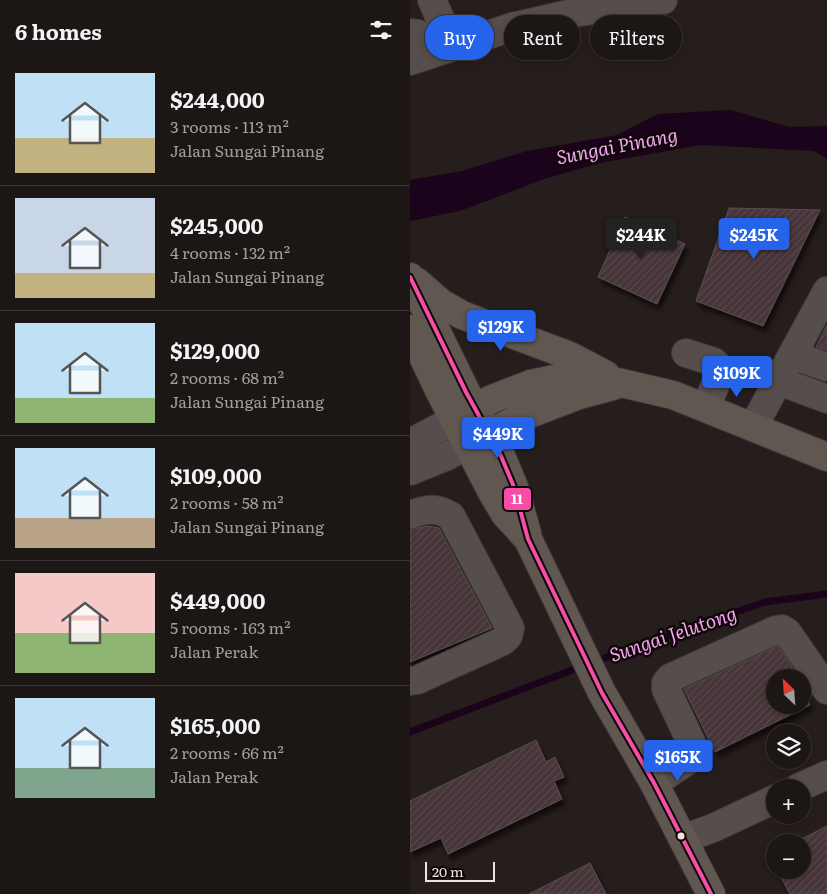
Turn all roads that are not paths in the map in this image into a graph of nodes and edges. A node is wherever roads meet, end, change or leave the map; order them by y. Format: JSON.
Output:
{"nodes":[{"id":1,"x":432,"y":0,"type":"edge"},
{"id":2,"x":663,"y":0,"type":"edge"},
{"id":3,"x":570,"y":7,"type":"edge"},
{"id":4,"x":431,"y":15,"type":"edge"},
{"id":5,"x":410,"y":33,"type":"edge"},
{"id":6,"x":494,"y":33,"type":"edge"},
{"id":7,"x":425,"y":44,"type":"edge"},
{"id":8,"x":410,"y":277,"type":"edge"},
{"id":9,"x":827,"y":291,"type":"edge"},
{"id":10,"x":819,"y":322,"type":"edge"},
{"id":11,"x":410,"y":329,"type":"edge"},
{"id":12,"x":686,"y":353,"type":"dead end"},
{"id":13,"x":793,"y":355,"type":"junction"},
{"id":14,"x":827,"y":367,"type":"edge"},
{"id":15,"x":779,"y":382,"type":"junction"},
{"id":16,"x":622,"y":384,"type":"junction"},
{"id":17,"x":827,"y":399,"type":"edge"},
{"id":18,"x":706,"y":408,"type":"junction"},
{"id":19,"x":464,"y":414,"type":"junction"},
{"id":20,"x":753,"y":427,"type":"junction"},
{"id":21,"x":478,"y":440,"type":"junction"},
{"id":22,"x":410,"y":443,"type":"edge"},
{"id":23,"x":827,"y":456,"type":"edge"},
{"id":24,"x":410,"y":471,"type":"edge"},
{"id":25,"x":410,"y":515,"type":"edge"},
{"id":26,"x":410,"y":681,"type":"edge"},
{"id":27,"x":827,"y":690,"type":"edge"},
{"id":28,"x":827,"y":775,"type":"edge"},
{"id":29,"x":811,"y":782,"type":"edge"},
{"id":30,"x":654,"y":783,"type":"junction"},
{"id":31,"x":766,"y":803,"type":"edge"},
{"id":32,"x":684,"y":839,"type":"junction"},
{"id":33,"x":711,"y":894,"type":"edge"}],
"edges":[{"from":1,"to":4,"type":"street"},
{"from":2,"to":3,"type":"street"},
{"from":3,"to":6,"type":"street"},
{"from":5,"to":7,"type":"street"},
{"from":8,"to":16,"type":"main road"},
{"from":8,"to":19,"type":"main road"},
{"from":9,"to":10,"type":"street"},
{"from":10,"to":13,"type":"street"},
{"from":11,"to":19,"type":"main road"},
{"from":12,"to":18,"type":"street"},
{"from":13,"to":14,"type":"street"},
{"from":13,"to":15,"type":"street"},
{"from":15,"to":17,"type":"street"},
{"from":15,"to":20,"type":"street"},
{"from":16,"to":18,"type":"main road"},
{"from":16,"to":19,"type":"main road"},
{"from":16,"to":21,"type":"main road"},
{"from":18,"to":20,"type":"main road"},
{"from":19,"to":21,"type":"main road"},
{"from":19,"to":22,"type":"street"},
{"from":20,"to":23,"type":"main road"},
{"from":21,"to":24,"type":"street"},
{"from":21,"to":30,"type":"main road"},
{"from":25,"to":26,"type":"street"},
{"from":27,"to":30,"type":"street"},
{"from":28,"to":29,"type":"street"},
{"from":30,"to":32,"type":"main road"},
{"from":31,"to":32,"type":"street"},
{"from":32,"to":33,"type":"main road"}]}
